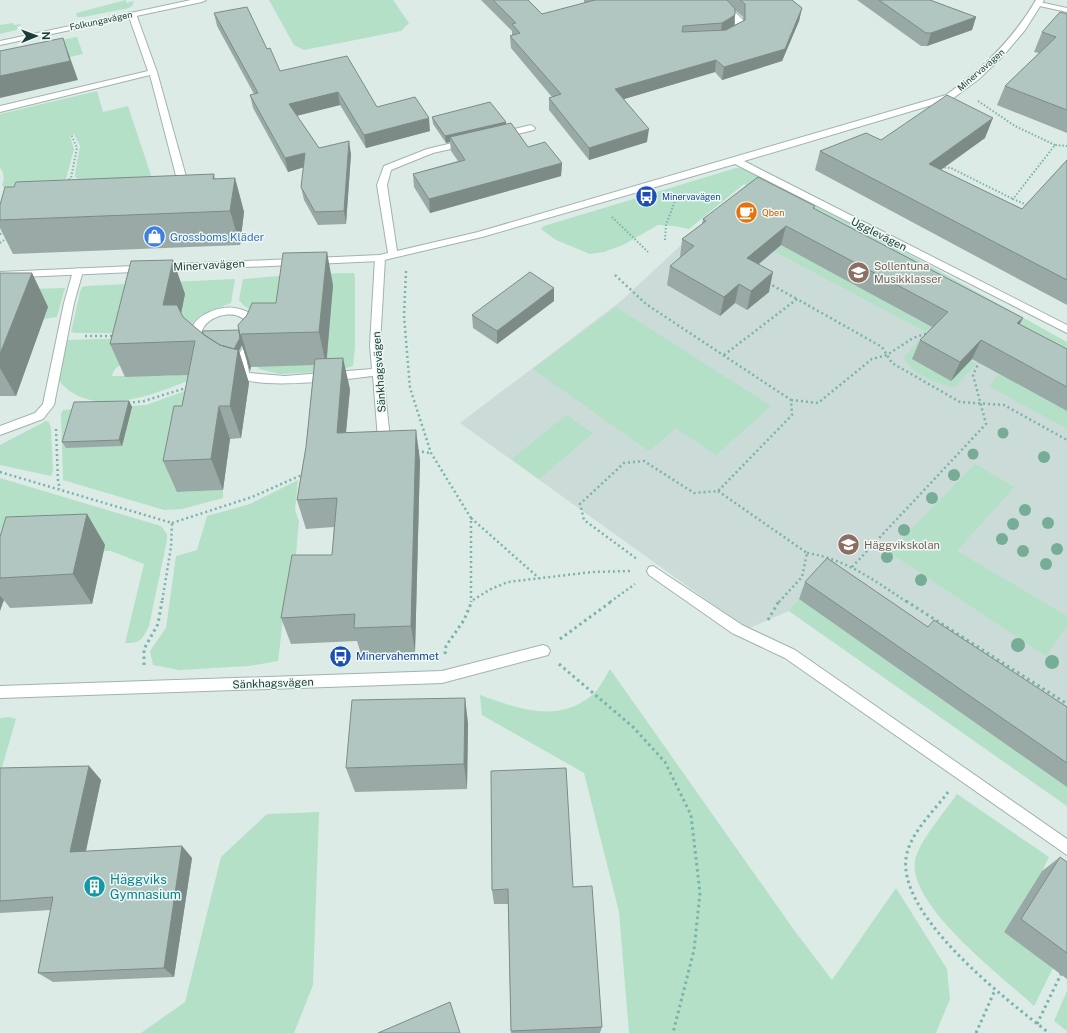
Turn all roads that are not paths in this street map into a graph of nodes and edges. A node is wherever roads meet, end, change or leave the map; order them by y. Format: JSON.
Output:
{"nodes":[{"id":1,"x":202,"y":0,"type":"edge"},
{"id":2,"x":719,"y":0,"type":"edge"},
{"id":3,"x":1039,"y":1,"type":"edge"},
{"id":4,"x":1067,"y":10,"type":"edge"},
{"id":5,"x":132,"y":14,"type":"junction"},
{"id":6,"x":723,"y":39,"type":"edge"},
{"id":7,"x":0,"y":43,"type":"edge"},
{"id":8,"x":153,"y":72,"type":"junction"},
{"id":9,"x":0,"y":109,"type":"edge"},
{"id":10,"x":531,"y":128,"type":"dead end"},
{"id":11,"x":493,"y":137,"type":"edge"},
{"id":12,"x":472,"y":142,"type":"edge"},
{"id":13,"x":734,"y":160,"type":"junction"},
{"id":14,"x":179,"y":200,"type":"edge"},
{"id":15,"x":393,"y":255,"type":"junction"},
{"id":16,"x":380,"y":258,"type":"junction"},
{"id":17,"x":78,"y":271,"type":"junction"},
{"id":18,"x":0,"y":275,"type":"edge"},
{"id":19,"x":1067,"y":329,"type":"edge"},
{"id":20,"x":204,"y":353,"type":"edge"},
{"id":21,"x":222,"y":364,"type":"edge"},
{"id":22,"x":377,"y":372,"type":"junction"},
{"id":23,"x":244,"y":376,"type":"junction"},
{"id":24,"x":0,"y":431,"type":"edge"},
{"id":25,"x":384,"y":438,"type":"edge"},
{"id":26,"x":653,"y":570,"type":"road end"},
{"id":27,"x":543,"y":651,"type":"road end"},
{"id":28,"x":0,"y":692,"type":"edge"},
{"id":29,"x":1067,"y":848,"type":"edge"}],
"edges":[{"from":1,"to":5,"type":"street","name":"Folkungavägen"},
{"from":2,"to":6,"type":"street"},
{"from":3,"to":4,"type":"street"},
{"from":3,"to":13,"type":"street","name":"Minervavägen"},
{"from":5,"to":7,"type":"street","name":"Folkungavägen"},
{"from":5,"to":8,"type":"street"},
{"from":8,"to":9,"type":"street"},
{"from":8,"to":14,"type":"street"},
{"from":10,"to":11,"type":"street"},
{"from":12,"to":15,"type":"street"},
{"from":13,"to":15,"type":"street","name":"Minervavägen"},
{"from":13,"to":19,"type":"street","name":"Ugglevägen"},
{"from":15,"to":16,"type":"street","name":"Minervavägen"},
{"from":16,"to":17,"type":"street","name":"Minervavägen"},
{"from":16,"to":22,"type":"street","name":"Sänkhagsvägen"},
{"from":17,"to":18,"type":"street","name":"Minervavägen"},
{"from":17,"to":24,"type":"street"},
{"from":20,"to":23,"type":"street"},
{"from":21,"to":23,"type":"street"},
{"from":22,"to":23,"type":"street"},
{"from":22,"to":25,"type":"street","name":"Sänkhagsvägen"},
{"from":26,"to":29,"type":"street"},
{"from":27,"to":28,"type":"street","name":"Sänkhagsvägen"}]}
